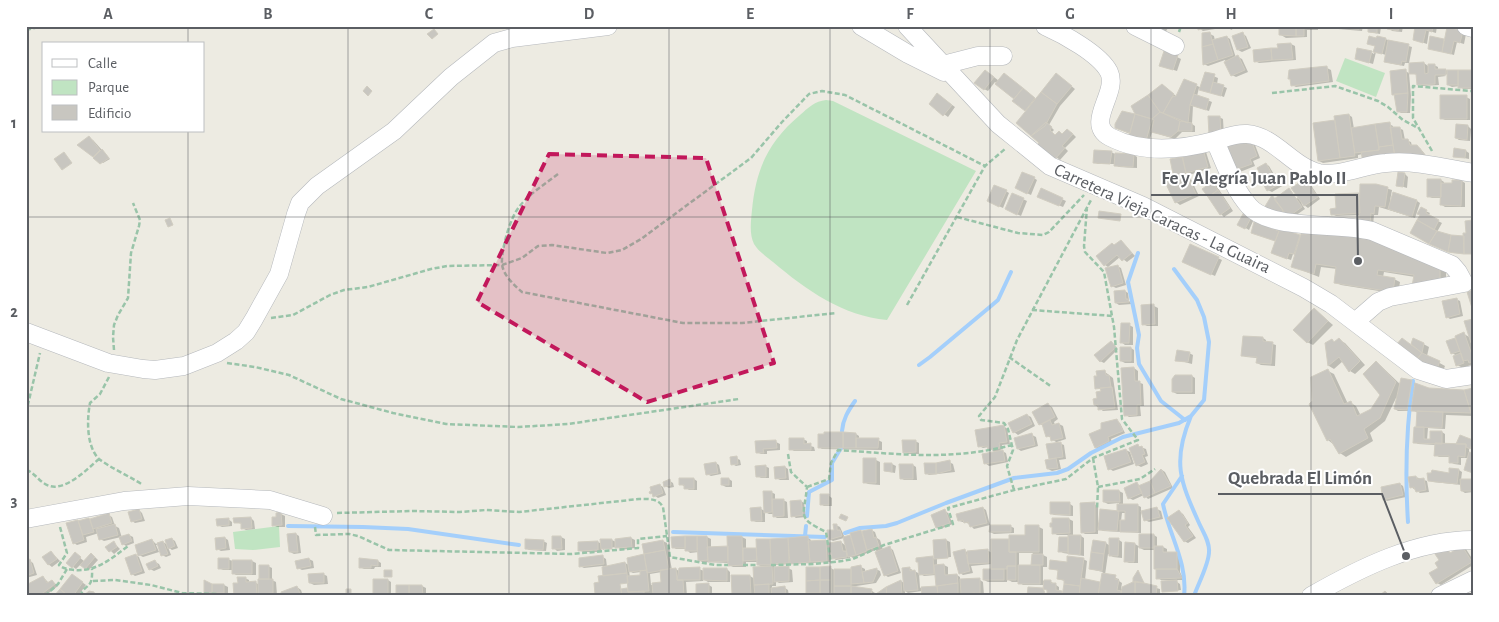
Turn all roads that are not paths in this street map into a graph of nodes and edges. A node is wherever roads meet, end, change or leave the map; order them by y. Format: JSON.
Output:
{"nodes":[{"id":1,"x":608,"y":26,"type":"edge"},
{"id":2,"x":861,"y":26,"type":"edge"},
{"id":3,"x":907,"y":26,"type":"edge"},
{"id":4,"x":1045,"y":26,"type":"edge"},
{"id":5,"x":1135,"y":26,"type":"edge"},
{"id":6,"x":1466,"y":26,"type":"edge"},
{"id":7,"x":1473,"y":28,"type":"edge"},
{"id":8,"x":1174,"y":46,"type":"dead end"},
{"id":9,"x":1003,"y":56,"type":"dead end"},
{"id":10,"x":948,"y":71,"type":"junction"},
{"id":11,"x":1215,"y":141,"type":"junction"},
{"id":12,"x":1473,"y":173,"type":"edge"},
{"id":13,"x":1355,"y":322,"type":"junction"},
{"id":14,"x":26,"y":332,"type":"edge"},
{"id":15,"x":1473,"y":375,"type":"edge"},
{"id":16,"x":26,"y":519,"type":"edge"},
{"id":17,"x":326,"y":528,"type":"road end"},
{"id":18,"x":1473,"y":540,"type":"edge"},
{"id":19,"x":1473,"y":580,"type":"edge"},
{"id":20,"x":1311,"y":596,"type":"edge"},
{"id":21,"x":1440,"y":596,"type":"edge"}],
"edges":[{"from":1,"to":14,"type":"street"},
{"from":2,"to":10,"type":"street"},
{"from":3,"to":10,"type":"street","name":"Carretera Vieja Caracas - La Guaira"},
{"from":4,"to":11,"type":"street"},
{"from":5,"to":8,"type":"street"},
{"from":6,"to":7,"type":"street"},
{"from":9,"to":10,"type":"street"},
{"from":10,"to":13,"type":"street","name":"Carretera Vieja Caracas - La Guaira"},
{"from":11,"to":12,"type":"street"},
{"from":11,"to":13,"type":"street"},
{"from":13,"to":15,"type":"street","name":"Carretera Vieja Caracas - La Guaira"},
{"from":16,"to":17,"type":"street"},
{"from":18,"to":20,"type":"street"},
{"from":19,"to":21,"type":"street"}]}
